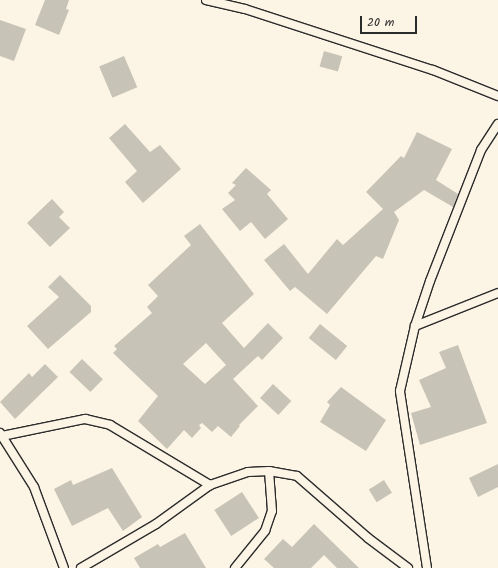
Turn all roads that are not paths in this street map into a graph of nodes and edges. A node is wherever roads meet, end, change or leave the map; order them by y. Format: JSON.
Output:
{"nodes":[{"id":1,"x":206,"y":0,"type":"edge"},
{"id":2,"x":498,"y":96,"type":"edge"},
{"id":3,"x":498,"y":124,"type":"edge"},
{"id":4,"x":498,"y":293,"type":"edge"},
{"id":5,"x":415,"y":326,"type":"junction"},
{"id":6,"x":1,"y":435,"type":"edge"},
{"id":7,"x":269,"y":470,"type":"junction"},
{"id":8,"x":210,"y":485,"type":"junction"},
{"id":9,"x":64,"y":568,"type":"edge"},
{"id":10,"x":81,"y":568,"type":"edge"},
{"id":11,"x":235,"y":568,"type":"edge"},
{"id":12,"x":408,"y":568,"type":"edge"},
{"id":13,"x":427,"y":568,"type":"edge"}],
"edges":[{"from":1,"to":2,"type":"lane"},
{"from":3,"to":5,"type":"lane"},
{"from":4,"to":5,"type":"lane"},
{"from":5,"to":13,"type":"lane"},
{"from":6,"to":8,"type":"lane"},
{"from":6,"to":9,"type":"lane"},
{"from":7,"to":8,"type":"lane"},
{"from":7,"to":11,"type":"lane"},
{"from":7,"to":12,"type":"lane"},
{"from":8,"to":10,"type":"lane"}]}
